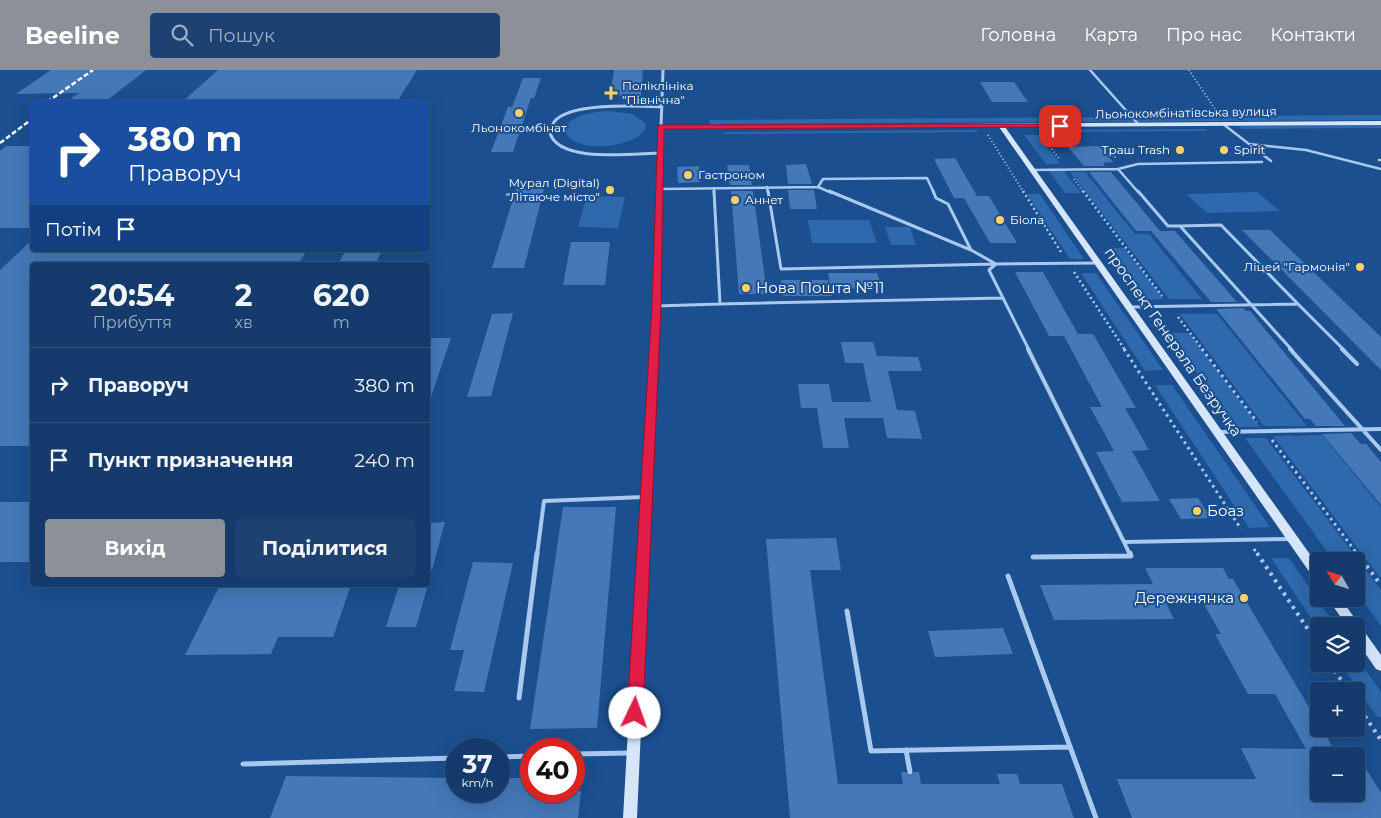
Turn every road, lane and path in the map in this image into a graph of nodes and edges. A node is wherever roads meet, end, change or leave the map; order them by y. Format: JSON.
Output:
{"nodes":[{"id":1,"x":663,"y":70,"type":"edge"},
{"id":2,"x":1090,"y":70,"type":"edge"},
{"id":3,"x":1189,"y":70,"type":"edge"},
{"id":4,"x":662,"y":107,"type":"junction"},
{"id":5,"x":1381,"y":123,"type":"edge"},
{"id":6,"x":1224,"y":124,"type":"junction"},
{"id":7,"x":1139,"y":125,"type":"junction"},
{"id":8,"x":1001,"y":126,"type":"junction"},
{"id":9,"x":661,"y":127,"type":"junction"},
{"id":10,"x":987,"y":133,"type":"dead end"},
{"id":11,"x":1039,"y":133,"type":"dead end"},
{"id":12,"x":1249,"y":144,"type":"junction"},
{"id":13,"x":661,"y":153,"type":"junction"},
{"id":14,"x":1271,"y":161,"type":"dead end"},
{"id":15,"x":1262,"y":162,"type":"dead end"},
{"id":16,"x":1118,"y":169,"type":"junction"},
{"id":17,"x":1381,"y":169,"type":"edge"},
{"id":18,"x":1032,"y":170,"type":"junction"},
{"id":19,"x":1067,"y":170,"type":"junction"},
{"id":20,"x":767,"y":187,"type":"junction"},
{"id":21,"x":818,"y":187,"type":"junction"},
{"id":22,"x":714,"y":188,"type":"junction"},
{"id":23,"x":661,"y":189,"type":"junction"},
{"id":24,"x":1180,"y":226,"type":"junction"},
{"id":25,"x":971,"y":250,"type":"junction"},
{"id":26,"x":1098,"y":262,"type":"junction"},
{"id":27,"x":1068,"y":263,"type":"junction"},
{"id":28,"x":996,"y":264,"type":"junction"},
{"id":29,"x":1003,"y":298,"type":"junction"},
{"id":30,"x":720,"y":304,"type":"junction"},
{"id":31,"x":1251,"y":304,"type":"junction"},
{"id":32,"x":1298,"y":304,"type":"junction"},
{"id":33,"x":656,"y":306,"type":"junction"},
{"id":34,"x":1128,"y":306,"type":"junction"},
{"id":35,"x":1170,"y":306,"type":"junction"},
{"id":36,"x":1357,"y":364,"type":"dead end"},
{"id":37,"x":1381,"y":429,"type":"edge"},
{"id":38,"x":1363,"y":430,"type":"junction"},
{"id":39,"x":1265,"y":431,"type":"junction"},
{"id":40,"x":1217,"y":432,"type":"junction"},
{"id":41,"x":1381,"y":450,"type":"edge"},
{"id":42,"x":646,"y":497,"type":"junction"},
{"id":43,"x":1292,"y":538,"type":"junction"},
{"id":44,"x":1248,"y":540,"type":"junction"},
{"id":45,"x":1124,"y":542,"type":"junction"},
{"id":46,"x":1033,"y":557,"type":"dead end"},
{"id":47,"x":1310,"y":564,"type":"edge"},
{"id":48,"x":1008,"y":576,"type":"dead end"},
{"id":49,"x":1381,"y":585,"type":"edge"},
{"id":50,"x":847,"y":611,"type":"dead end"},
{"id":51,"x":1310,"y":633,"type":"edge"},
{"id":52,"x":1365,"y":643,"type":"edge"},
{"id":53,"x":1381,"y":665,"type":"edge"},
{"id":54,"x":519,"y":698,"type":"dead end"},
{"id":55,"x":1365,"y":716,"type":"edge"},
{"id":56,"x":1381,"y":740,"type":"edge"},
{"id":57,"x":1070,"y":747,"type":"junction"},
{"id":58,"x":906,"y":750,"type":"junction"},
{"id":59,"x":633,"y":752,"type":"junction"},
{"id":60,"x":585,"y":754,"type":"edge"},
{"id":61,"x":445,"y":758,"type":"edge"},
{"id":62,"x":243,"y":764,"type":"dead end"},
{"id":63,"x":910,"y":772,"type":"dead end"},
{"id":64,"x":630,"y":818,"type":"edge"},
{"id":65,"x":1096,"y":818,"type":"edge"}],
"edges":[{"from":1,"to":4,"type":"street"},
{"from":2,"to":7,"type":"lane"},
{"from":3,"to":6,"type":"path"},
{"from":4,"to":9,"type":"street"},
{"from":4,"to":13,"type":"street"},
{"from":5,"to":6,"type":"street","name":"Льонокомбінатівська вулиця"},
{"from":6,"to":7,"type":"street","name":"Льонокомбінатівська вулиця"},
{"from":6,"to":12,"type":"lane"},
{"from":7,"to":8,"type":"street","name":"Льонокомбінатівська вулиця"},
{"from":8,"to":9,"type":"street","name":"Льонокомбінатівська вулиця"},
{"from":8,"to":18,"type":"street","name":"проспект Генерала Безручка"},
{"from":9,"to":13,"type":"street"},
{"from":10,"to":27,"type":"path"},
{"from":11,"to":19,"type":"path"},
{"from":12,"to":14,"type":"lane"},
{"from":12,"to":17,"type":"lane"},
{"from":13,"to":23,"type":"street"},
{"from":15,"to":16,"type":"lane"},
{"from":16,"to":19,"type":"lane"},
{"from":16,"to":24,"type":"lane"},
{"from":18,"to":19,"type":"lane"},
{"from":18,"to":26,"type":"street","name":"проспект Генерала Безручка"},
{"from":19,"to":35,"type":"path"},
{"from":20,"to":21,"type":"lane"},
{"from":20,"to":22,"type":"lane"},
{"from":20,"to":28,"type":"lane"},
{"from":21,"to":25,"type":"lane"},
{"from":21,"to":25,"type":"lane"},
{"from":22,"to":23,"type":"lane"},
{"from":22,"to":30,"type":"lane"},
{"from":23,"to":33,"type":"street"},
{"from":24,"to":31,"type":"lane"},
{"from":24,"to":32,"type":"lane"},
{"from":25,"to":28,"type":"lane"},
{"from":26,"to":27,"type":"lane"},
{"from":26,"to":34,"type":"street","name":"проспект Генерала Безручка"},
{"from":27,"to":28,"type":"lane"},
{"from":27,"to":44,"type":"path"},
{"from":28,"to":29,"type":"lane"},
{"from":29,"to":30,"type":"lane"},
{"from":29,"to":45,"type":"lane"},
{"from":30,"to":33,"type":"lane"},
{"from":31,"to":32,"type":"lane"},
{"from":31,"to":35,"type":"lane"},
{"from":31,"to":38,"type":"lane"},
{"from":32,"to":36,"type":"lane"},
{"from":33,"to":42,"type":"street"},
{"from":34,"to":35,"type":"lane"},
{"from":34,"to":40,"type":"street","name":"проспект Генерала Безручка"},
{"from":35,"to":39,"type":"path"},
{"from":37,"to":38,"type":"lane"},
{"from":38,"to":39,"type":"lane"},
{"from":38,"to":41,"type":"lane"},
{"from":39,"to":40,"type":"lane"},
{"from":39,"to":49,"type":"path"},
{"from":40,"to":43,"type":"street","name":"проспект Генерала Безручка"},
{"from":42,"to":54,"type":"lane"},
{"from":42,"to":59,"type":"street"},
{"from":43,"to":44,"type":"lane"},
{"from":43,"to":47,"type":"street","name":"проспект Генерала Безручка"},
{"from":44,"to":45,"type":"lane"},
{"from":44,"to":51,"type":"path"},
{"from":45,"to":46,"type":"lane"},
{"from":48,"to":57,"type":"lane"},
{"from":50,"to":58,"type":"lane"},
{"from":52,"to":53,"type":"street"},
{"from":55,"to":56,"type":"path"},
{"from":57,"to":58,"type":"lane"},
{"from":57,"to":65,"type":"lane"},
{"from":58,"to":63,"type":"lane"},
{"from":59,"to":60,"type":"lane"},
{"from":59,"to":64,"type":"street"},
{"from":61,"to":62,"type":"lane"}]}
